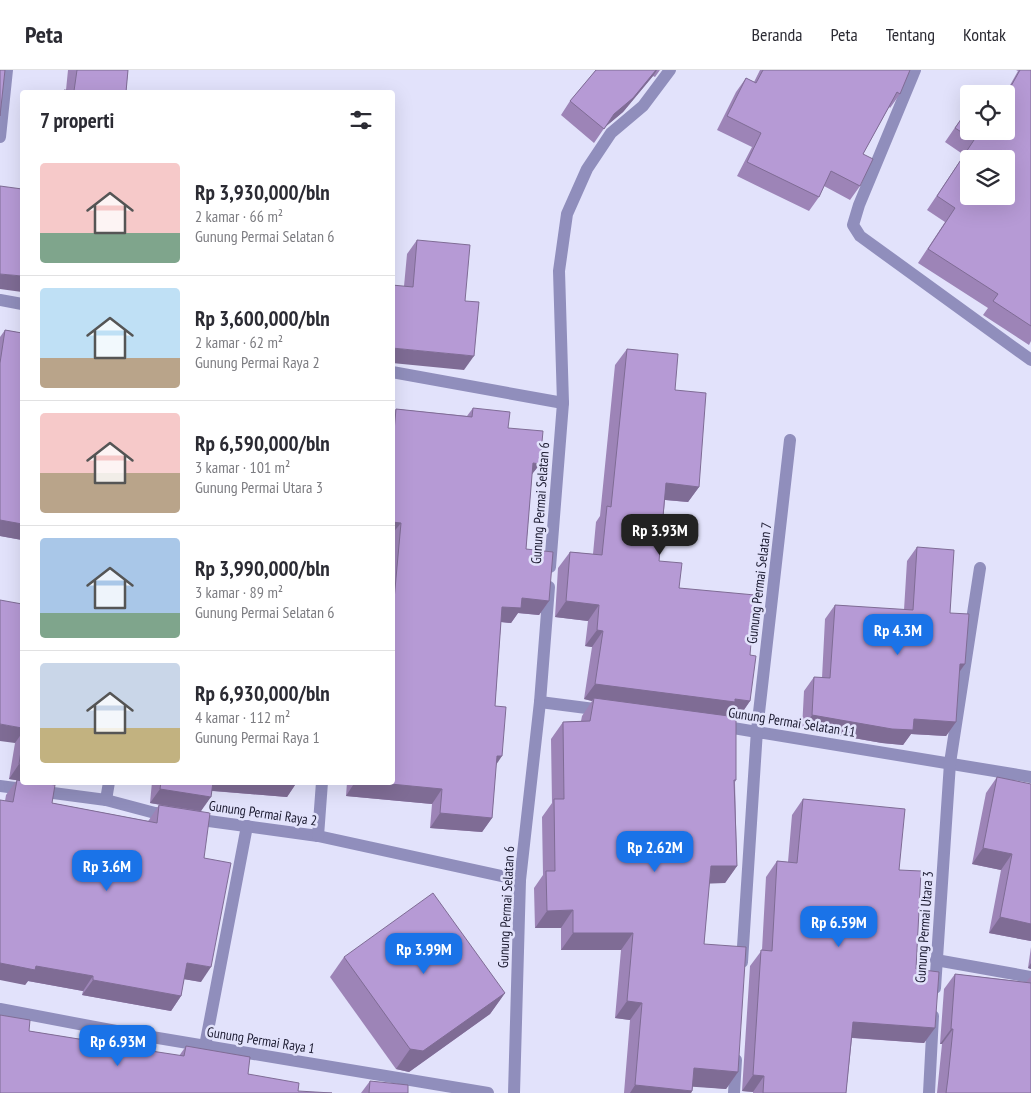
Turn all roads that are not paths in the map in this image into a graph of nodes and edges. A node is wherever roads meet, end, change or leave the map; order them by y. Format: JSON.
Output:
{"nodes":[{"id":1,"x":8,"y":70,"type":"edge"},
{"id":2,"x":670,"y":70,"type":"edge"},
{"id":3,"x":915,"y":70,"type":"edge"},
{"id":4,"x":0,"y":137,"type":"edge"},
{"id":5,"x":0,"y":300,"type":"edge"},
{"id":6,"x":20,"y":304,"type":"edge"},
{"id":7,"x":1031,"y":360,"type":"edge"},
{"id":8,"x":395,"y":373,"type":"edge"},
{"id":9,"x":563,"y":402,"type":"junction"},
{"id":10,"x":790,"y":440,"type":"dead end"},
{"id":11,"x":980,"y":568,"type":"dead end"},
{"id":12,"x":540,"y":702,"type":"junction"},
{"id":13,"x":619,"y":712,"type":"edge"},
{"id":14,"x":708,"y":724,"type":"edge"},
{"id":15,"x":757,"y":730,"type":"junction"},
{"id":16,"x":950,"y":763,"type":"junction"},
{"id":17,"x":1031,"y":777,"type":"edge"},
{"id":18,"x":108,"y":785,"type":"edge"},
{"id":19,"x":322,"y":785,"type":"edge"},
{"id":20,"x":0,"y":786,"type":"edge"},
{"id":21,"x":106,"y":800,"type":"junction"},
{"id":22,"x":247,"y":826,"type":"junction"},
{"id":23,"x":318,"y":836,"type":"junction"},
{"id":24,"x":520,"y":880,"type":"junction"},
{"id":25,"x":936,"y":960,"type":"junction"},
{"id":26,"x":741,"y":975,"type":"edge"},
{"id":27,"x":1031,"y":977,"type":"edge"},
{"id":28,"x":0,"y":1009,"type":"edge"},
{"id":29,"x":737,"y":1044,"type":"edge"},
{"id":30,"x":205,"y":1046,"type":"junction"},
{"id":31,"x":488,"y":1093,"type":"edge"},
{"id":32,"x":514,"y":1093,"type":"edge"},
{"id":33,"x":734,"y":1093,"type":"edge"},
{"id":34,"x":929,"y":1093,"type":"edge"}],
"edges":[{"from":1,"to":4,"type":"street"},
{"from":2,"to":9,"type":"street","name":"Gunung Permai Selatan 6"},
{"from":3,"to":7,"type":"street"},
{"from":5,"to":6,"type":"street"},
{"from":8,"to":9,"type":"street"},
{"from":9,"to":12,"type":"street","name":"Gunung Permai Selatan 6"},
{"from":10,"to":15,"type":"street","name":"Gunung Permai Selatan 7"},
{"from":11,"to":16,"type":"street","name":"Gunung Permai Utara 3"},
{"from":12,"to":13,"type":"street"},
{"from":12,"to":24,"type":"street","name":"Gunung Permai Selatan 6"},
{"from":14,"to":15,"type":"street","name":"Gunung Permai Selatan 11"},
{"from":15,"to":16,"type":"street","name":"Gunung Permai Selatan 11"},
{"from":15,"to":26,"type":"street","name":"Gunung Permai Selatan 7"},
{"from":16,"to":17,"type":"street","name":"Gunung Permai Selatan 11"},
{"from":16,"to":25,"type":"street","name":"Gunung Permai Utara 3"},
{"from":18,"to":21,"type":"street"},
{"from":19,"to":23,"type":"street"},
{"from":20,"to":21,"type":"street","name":"Gunung Permai Raya 2"},
{"from":21,"to":22,"type":"street","name":"Gunung Permai Raya 2"},
{"from":22,"to":23,"type":"street","name":"Gunung Permai Raya 2"},
{"from":22,"to":30,"type":"street"},
{"from":23,"to":24,"type":"street","name":"Gunung Permai Raya 2"},
{"from":24,"to":32,"type":"street","name":"Gunung Permai Selatan 6"},
{"from":25,"to":27,"type":"street"},
{"from":25,"to":34,"type":"street","name":"Gunung Permai Utara 3"},
{"from":28,"to":30,"type":"street","name":"Gunung Permai Raya 1"},
{"from":29,"to":33,"type":"street"},
{"from":30,"to":31,"type":"street","name":"Gunung Permai Raya 1"}]}
